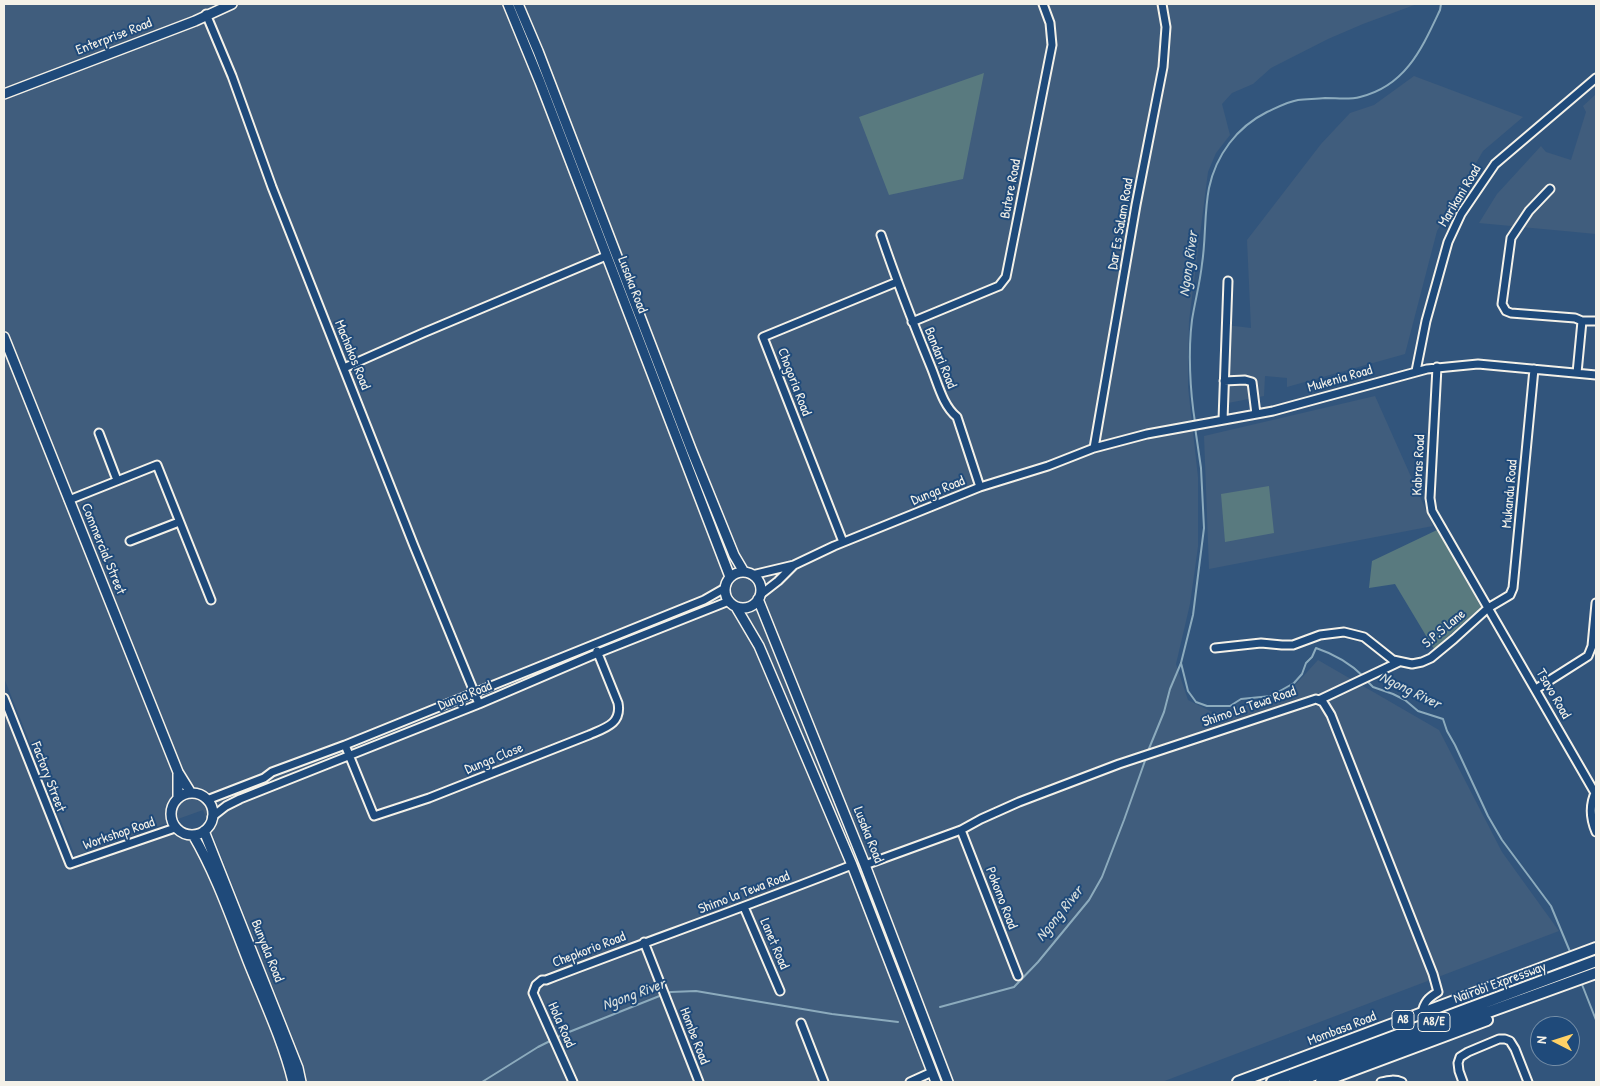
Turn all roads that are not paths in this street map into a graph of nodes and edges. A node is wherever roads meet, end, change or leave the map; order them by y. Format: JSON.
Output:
{"nodes":[{"id":1,"x":232,"y":4,"type":"edge"},
{"id":2,"x":508,"y":4,"type":"edge"},
{"id":3,"x":518,"y":4,"type":"edge"},
{"id":4,"x":1043,"y":4,"type":"edge"},
{"id":5,"x":1162,"y":4,"type":"edge"},
{"id":6,"x":206,"y":14,"type":"junction"},
{"id":7,"x":1596,"y":78,"type":"edge"},
{"id":8,"x":4,"y":94,"type":"edge"},
{"id":9,"x":1550,"y":189,"type":"dead end"},
{"id":10,"x":881,"y":235,"type":"dead end"},
{"id":11,"x":606,"y":256,"type":"junction"},
{"id":12,"x":1228,"y":280,"type":"dead end"},
{"id":13,"x":897,"y":282,"type":"junction"},
{"id":14,"x":1582,"y":321,"type":"junction"},
{"id":15,"x":1596,"y":321,"type":"edge"},
{"id":16,"x":912,"y":322,"type":"junction"},
{"id":17,"x":4,"y":337,"type":"edge"},
{"id":18,"x":344,"y":368,"type":"junction"},
{"id":19,"x":1437,"y":368,"type":"junction"},
{"id":20,"x":1534,"y":370,"type":"junction"},
{"id":21,"x":1416,"y":371,"type":"junction"},
{"id":22,"x":1577,"y":373,"type":"junction"},
{"id":23,"x":1596,"y":375,"type":"edge"},
{"id":24,"x":1224,"y":381,"type":"junction"},
{"id":25,"x":1256,"y":414,"type":"junction"},
{"id":26,"x":1223,"y":420,"type":"junction"},
{"id":27,"x":98,"y":432,"type":"dead end"},
{"id":28,"x":1094,"y":448,"type":"junction"},
{"id":29,"x":117,"y":480,"type":"junction"},
{"id":30,"x":980,"y":487,"type":"junction"},
{"id":31,"x":69,"y":500,"type":"junction"},
{"id":32,"x":179,"y":522,"type":"junction"},
{"id":33,"x":130,"y":541,"type":"dead end"},
{"id":34,"x":843,"y":542,"type":"junction"},
{"id":35,"x":794,"y":565,"type":"junction"},
{"id":36,"x":748,"y":574,"type":"junction"},
{"id":37,"x":730,"y":577,"type":"junction"},
{"id":38,"x":725,"y":588,"type":"junction"},
{"id":39,"x":759,"y":597,"type":"junction"},
{"id":40,"x":211,"y":600,"type":"dead end"},
{"id":41,"x":1596,"y":603,"type":"edge"},
{"id":42,"x":733,"y":604,"type":"junction"},
{"id":43,"x":1488,"y":608,"type":"junction"},
{"id":44,"x":595,"y":645,"type":"junction"},
{"id":45,"x":1215,"y":648,"type":"dead end"},
{"id":46,"x":598,"y":653,"type":"junction"},
{"id":47,"x":1399,"y":662,"type":"junction"},
{"id":48,"x":1536,"y":689,"type":"junction"},
{"id":49,"x":475,"y":694,"type":"junction"},
{"id":50,"x":4,"y":698,"type":"edge"},
{"id":51,"x":1319,"y":700,"type":"junction"},
{"id":52,"x":479,"y":704,"type":"junction"},
{"id":53,"x":345,"y":746,"type":"junction"},
{"id":54,"x":348,"y":756,"type":"junction"},
{"id":55,"x":178,"y":772,"type":"junction"},
{"id":56,"x":1596,"y":791,"type":"edge"},
{"id":57,"x":191,"y":793,"type":"junction"},
{"id":58,"x":178,"y":798,"type":"junction"},
{"id":59,"x":207,"y":800,"type":"junction"},
{"id":60,"x":212,"y":817,"type":"junction"},
{"id":61,"x":175,"y":828,"type":"junction"},
{"id":62,"x":961,"y":830,"type":"junction"},
{"id":63,"x":204,"y":831,"type":"junction"},
{"id":64,"x":1596,"y":832,"type":"edge"},
{"id":65,"x":192,"y":835,"type":"junction"},
{"id":66,"x":70,"y":864,"type":"joint"},
{"id":67,"x":852,"y":865,"type":"junction"},
{"id":68,"x":865,"y":865,"type":"junction"},
{"id":69,"x":744,"y":907,"type":"junction"},
{"id":70,"x":644,"y":942,"type":"junction"},
{"id":71,"x":1596,"y":948,"type":"edge"},
{"id":72,"x":1596,"y":962,"type":"edge"},
{"id":73,"x":1596,"y":973,"type":"edge"},
{"id":74,"x":1018,"y":976,"type":"dead end"},
{"id":75,"x":542,"y":980,"type":"joint"},
{"id":76,"x":1587,"y":983,"type":"edge"},
{"id":77,"x":780,"y":991,"type":"dead end"},
{"id":78,"x":1422,"y":1013,"type":"junction"},
{"id":79,"x":801,"y":1023,"type":"dead end"},
{"id":80,"x":932,"y":1072,"type":"junction"},
{"id":81,"x":293,"y":1082,"type":"edge"},
{"id":82,"x":301,"y":1082,"type":"edge"},
{"id":83,"x":573,"y":1082,"type":"edge"},
{"id":84,"x":698,"y":1082,"type":"edge"},
{"id":85,"x":824,"y":1082,"type":"edge"},
{"id":86,"x":910,"y":1082,"type":"edge"},
{"id":87,"x":936,"y":1082,"type":"edge"},
{"id":88,"x":948,"y":1082,"type":"edge"},
{"id":89,"x":1238,"y":1082,"type":"edge"},
{"id":90,"x":1272,"y":1082,"type":"edge"},
{"id":91,"x":1295,"y":1082,"type":"edge"},
{"id":92,"x":1321,"y":1082,"type":"edge"},
{"id":93,"x":1381,"y":1082,"type":"edge"},
{"id":94,"x":1402,"y":1082,"type":"edge"},
{"id":95,"x":1463,"y":1082,"type":"edge"},
{"id":96,"x":1528,"y":1082,"type":"edge"}],
"edges":[{"from":1,"to":6,"type":"main road","name":"Enterprise Road"},
{"from":2,"to":11,"type":"main road","name":"Lusaka Road"},
{"from":3,"to":36,"type":"main road","name":"Lusaka Road"},
{"from":4,"to":16,"type":"street","name":"Butere Road"},
{"from":5,"to":28,"type":"street","name":"Dar Es Salam Road"},
{"from":6,"to":8,"type":"main road","name":"Enterprise Road"},
{"from":6,"to":18,"type":"street","name":"Machakos Road"},
{"from":7,"to":21,"type":"street","name":"Marikani Road"},
{"from":9,"to":14,"type":"street"},
{"from":10,"to":13,"type":"street","name":"Bandari Road"},
{"from":11,"to":18,"type":"street"},
{"from":11,"to":37,"type":"main road","name":"Lusaka Road"},
{"from":12,"to":24,"type":"street"},
{"from":13,"to":16,"type":"street","name":"Bandari Road"},
{"from":13,"to":34,"type":"street","name":"Chogoria Road"},
{"from":14,"to":15,"type":"street"},
{"from":14,"to":22,"type":"street"},
{"from":16,"to":30,"type":"street","name":"Bandari Road"},
{"from":17,"to":31,"type":"main road","name":"Commercial Street"},
{"from":18,"to":49,"type":"street","name":"Machakos Road"},
{"from":19,"to":20,"type":"street","name":"Mukenia Road"},
{"from":19,"to":21,"type":"street","name":"Mukenia Road"},
{"from":19,"to":43,"type":"street","name":"Kabras Road"},
{"from":20,"to":22,"type":"street","name":"Mukenia Road"},
{"from":20,"to":43,"type":"street","name":"Mukandu Road"},
{"from":21,"to":25,"type":"street","name":"Mukenia Road"},
{"from":22,"to":23,"type":"street","name":"Mukenia Road"},
{"from":24,"to":25,"type":"street"},
{"from":24,"to":26,"type":"street"},
{"from":25,"to":26,"type":"street","name":"Mukenia Road"},
{"from":26,"to":28,"type":"street","name":"Mukenia Road"},
{"from":27,"to":29,"type":"street"},
{"from":28,"to":30,"type":"street","name":"Dunga Road"},
{"from":29,"to":31,"type":"street"},
{"from":29,"to":32,"type":"street"},
{"from":30,"to":34,"type":"street","name":"Dunga Road"},
{"from":31,"to":55,"type":"main road","name":"Commercial Street"},
{"from":32,"to":33,"type":"street"},
{"from":32,"to":40,"type":"street"},
{"from":34,"to":35,"type":"street","name":"Dunga Road"},
{"from":35,"to":36,"type":"street","name":"Dunga Road"},
{"from":35,"to":39,"type":"street","name":"Dunga Road"},
{"from":36,"to":37,"type":"main road"},
{"from":36,"to":39,"type":"main road"},
{"from":37,"to":38,"type":"main road"},
{"from":38,"to":42,"type":"main road"},
{"from":38,"to":44,"type":"street","name":"Dunga Road"},
{"from":39,"to":42,"type":"main road"},
{"from":39,"to":68,"type":"main road","name":"Lusaka Road"},
{"from":41,"to":48,"type":"street"},
{"from":42,"to":46,"type":"street","name":"Dunga Road"},
{"from":42,"to":67,"type":"main road","name":"Lusaka Road"},
{"from":43,"to":47,"type":"street","name":"S.P.S Lane"},
{"from":43,"to":48,"type":"street","name":"Tsavo Road"},
{"from":44,"to":46,"type":"street","name":"Dunga Close"},
{"from":44,"to":49,"type":"street","name":"Dunga Road"},
{"from":45,"to":47,"type":"street"},
{"from":46,"to":52,"type":"street","name":"Dunga Road"},
{"from":46,"to":54,"type":"street","name":"Dunga Close"},
{"from":47,"to":51,"type":"street","name":"Shimo La Tewa Road"},
{"from":48,"to":56,"type":"street","name":"Tsavo Road"},
{"from":49,"to":52,"type":"street","name":"Machakos Road"},
{"from":49,"to":53,"type":"street","name":"Dunga Road"},
{"from":50,"to":66,"type":"street","name":"Factory Street"},
{"from":51,"to":62,"type":"street","name":"Shimo La Tewa Road"},
{"from":51,"to":78,"type":"street"},
{"from":52,"to":54,"type":"street","name":"Dunga Road"},
{"from":53,"to":54,"type":"street","name":"Dunga Close"},
{"from":53,"to":59,"type":"street","name":"Dunga Road"},
{"from":54,"to":60,"type":"street","name":"Dunga Road"},
{"from":55,"to":57,"type":"main road","name":"Commercial Street"},
{"from":55,"to":58,"type":"main road","name":"Commercial Street"},
{"from":56,"to":64,"type":"street"},
{"from":57,"to":58,"type":"main road"},
{"from":57,"to":59,"type":"main road"},
{"from":58,"to":61,"type":"main road"},
{"from":59,"to":60,"type":"main road"},
{"from":60,"to":63,"type":"main road"},
{"from":61,"to":65,"type":"main road"},
{"from":61,"to":66,"type":"street","name":"Workshop Road"},
{"from":62,"to":68,"type":"street","name":"Shimo La Tewa Road"},
{"from":62,"to":74,"type":"street","name":"Pokomo Road"},
{"from":63,"to":65,"type":"main road"},
{"from":63,"to":82,"type":"main road","name":"Bunyala Road"},
{"from":65,"to":81,"type":"main road","name":"Bunyala Road"},
{"from":67,"to":69,"type":"street","name":"Shimo la Tewa Road"},
{"from":67,"to":80,"type":"main road","name":"Lusaka Road"},
{"from":68,"to":88,"type":"main road","name":"Lusaka Road"},
{"from":69,"to":70,"type":"street","name":"Shimo la Tewa Road"},
{"from":69,"to":77,"type":"street","name":"Lanet Road"},
{"from":70,"to":75,"type":"street","name":"Chepkorio Road"},
{"from":70,"to":84,"type":"street","name":"Hombe Road"},
{"from":71,"to":78,"type":"highway","name":"Mombasa Road","number":"A8"},
{"from":72,"to":90,"type":"highway","name":"Nairobi Expressway","number":"A8/E"},
{"from":73,"to":91,"type":"highway","name":"Nairobi Expressway","number":"A8/E"},
{"from":75,"to":83,"type":"street","name":"Hola Road"},
{"from":76,"to":92,"type":"highway","number":"A8"},
{"from":78,"to":89,"type":"highway","name":"Mombasa Road","number":"A8"},
{"from":79,"to":85,"type":"street"},
{"from":80,"to":86,"type":"street"},
{"from":80,"to":87,"type":"main road","name":"Lusaka Road"},
{"from":93,"to":94,"type":"street"},
{"from":95,"to":96,"type":"street"}]}
